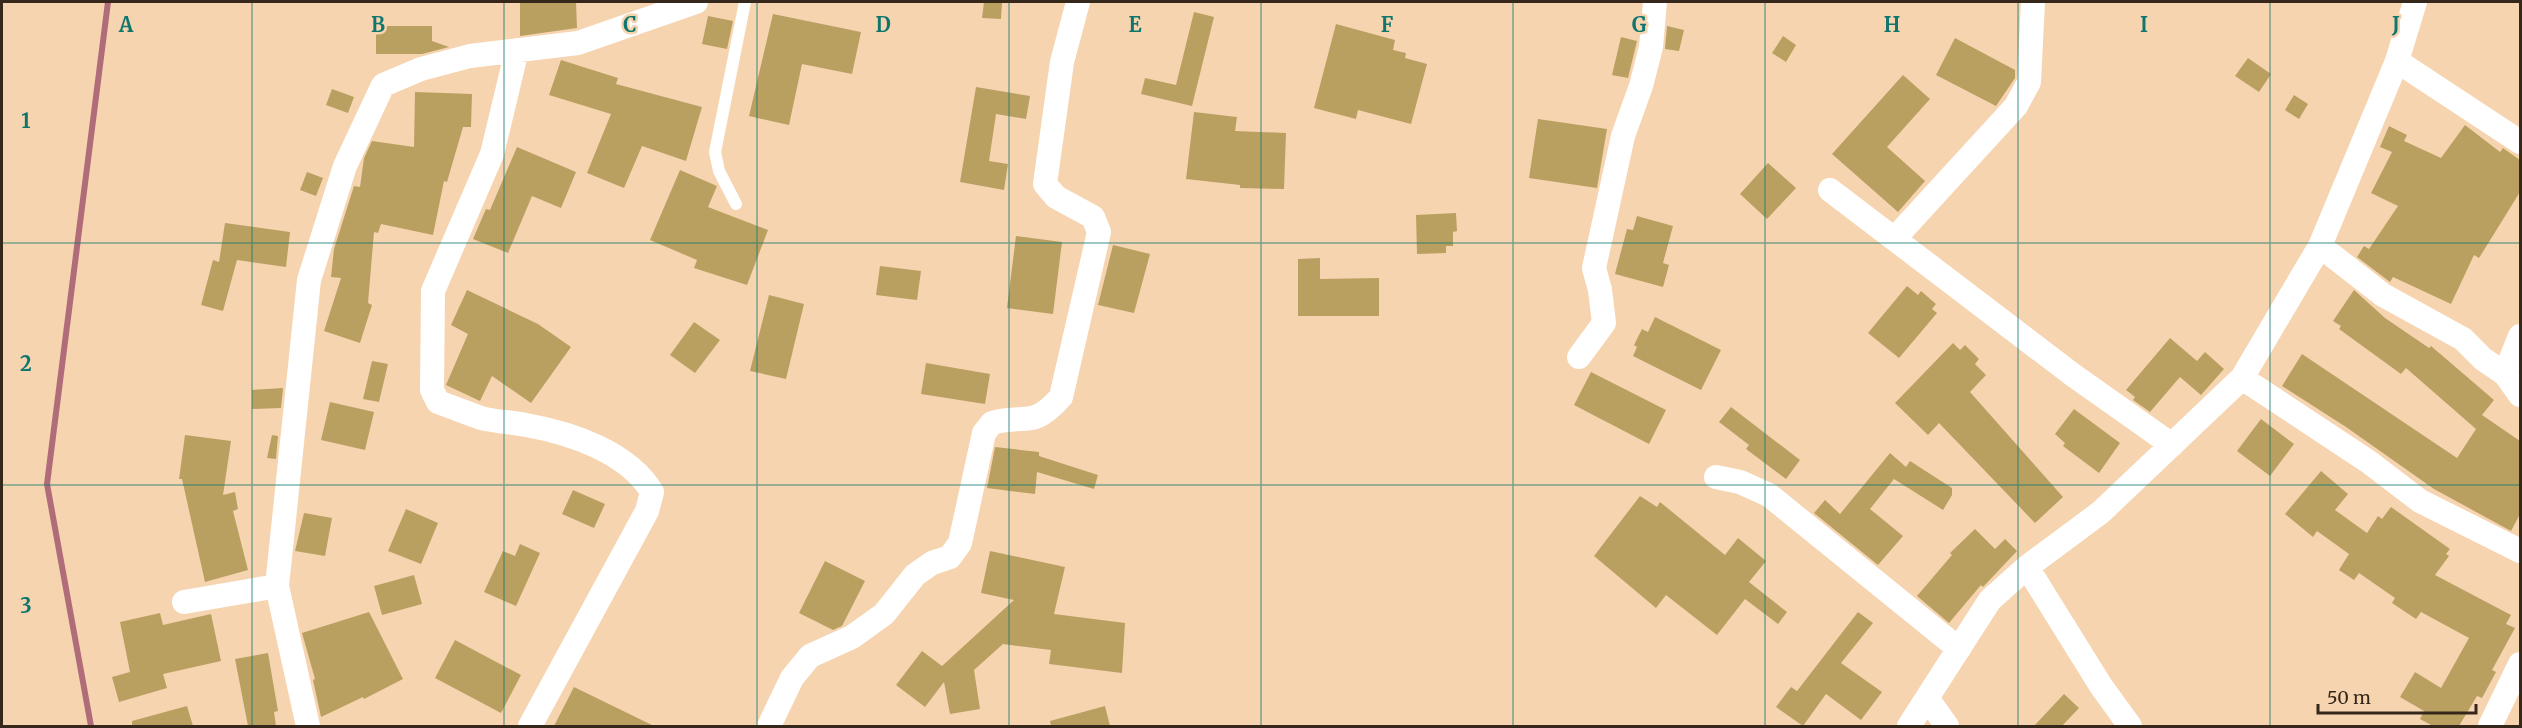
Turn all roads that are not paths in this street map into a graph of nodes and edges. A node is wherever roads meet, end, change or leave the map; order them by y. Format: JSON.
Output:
{"nodes":[{"id":1,"x":696,"y":2,"type":"edge"},
{"id":2,"x":745,"y":2,"type":"edge"},
{"id":3,"x":1078,"y":2,"type":"edge"},
{"id":4,"x":1656,"y":2,"type":"edge"},
{"id":5,"x":2033,"y":2,"type":"edge"},
{"id":6,"x":2415,"y":2,"type":"edge"},
{"id":7,"x":517,"y":50,"type":"junction"},
{"id":8,"x":2397,"y":61,"type":"junction"},
{"id":9,"x":2520,"y":142,"type":"edge"},
{"id":10,"x":1830,"y":190,"type":"dead end"},
{"id":11,"x":736,"y":204,"type":"dead end"},
{"id":12,"x":1895,"y":238,"type":"junction"},
{"id":13,"x":2320,"y":246,"type":"junction"},
{"id":14,"x":2520,"y":336,"type":"edge"},
{"id":15,"x":1579,"y":357,"type":"dead end"},
{"id":16,"x":2505,"y":374,"type":"junction"},
{"id":17,"x":2242,"y":378,"type":"junction"},
{"id":18,"x":2520,"y":395,"type":"edge"},
{"id":19,"x":2172,"y":444,"type":"junction"},
{"id":20,"x":1716,"y":477,"type":"dead end"},
{"id":21,"x":2520,"y":551,"type":"edge"},
{"id":22,"x":2027,"y":567,"type":"junction"},
{"id":23,"x":277,"y":586,"type":"junction"},
{"id":24,"x":184,"y":602,"type":"dead end"},
{"id":25,"x":1959,"y":649,"type":"junction"},
{"id":26,"x":2520,"y":664,"type":"edge"},
{"id":27,"x":1928,"y":698,"type":"junction"},
{"id":28,"x":308,"y":726,"type":"edge"},
{"id":29,"x":530,"y":726,"type":"edge"},
{"id":30,"x":769,"y":726,"type":"edge"},
{"id":31,"x":1909,"y":726,"type":"edge"},
{"id":32,"x":1947,"y":726,"type":"edge"},
{"id":33,"x":2130,"y":726,"type":"edge"},
{"id":34,"x":2490,"y":726,"type":"edge"}],
"edges":[{"from":1,"to":7,"type":"street"},
{"from":2,"to":11,"type":"lane"},
{"from":3,"to":30,"type":"street"},
{"from":4,"to":15,"type":"street"},
{"from":5,"to":12,"type":"street"},
{"from":6,"to":8,"type":"street"},
{"from":7,"to":23,"type":"street"},
{"from":7,"to":29,"type":"street"},
{"from":8,"to":9,"type":"street"},
{"from":8,"to":13,"type":"street"},
{"from":10,"to":12,"type":"street"},
{"from":12,"to":19,"type":"street"},
{"from":13,"to":16,"type":"street"},
{"from":13,"to":17,"type":"street"},
{"from":14,"to":16,"type":"street"},
{"from":16,"to":18,"type":"street"},
{"from":17,"to":19,"type":"street"},
{"from":17,"to":21,"type":"street"},
{"from":19,"to":22,"type":"street"},
{"from":20,"to":25,"type":"street"},
{"from":22,"to":25,"type":"street"},
{"from":22,"to":33,"type":"street"},
{"from":23,"to":24,"type":"street"},
{"from":23,"to":28,"type":"street"},
{"from":25,"to":27,"type":"street"},
{"from":26,"to":34,"type":"street"},
{"from":27,"to":31,"type":"street"},
{"from":27,"to":32,"type":"street"}]}
